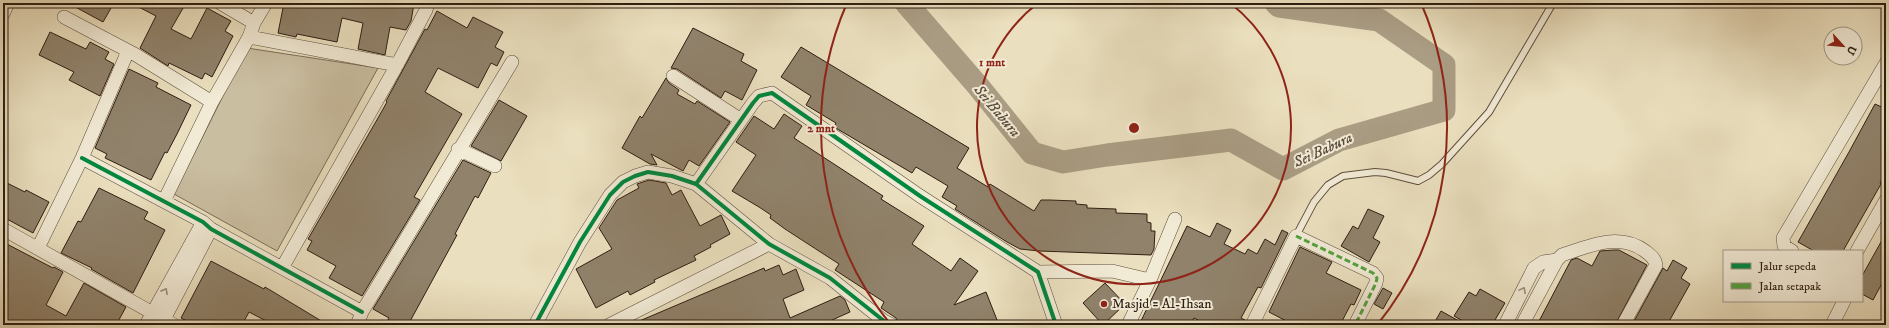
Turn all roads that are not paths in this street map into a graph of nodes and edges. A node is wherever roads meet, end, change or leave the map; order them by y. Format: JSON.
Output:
{"nodes":[{"id":1,"x":8,"y":3,"type":"edge"},
{"id":2,"x":220,"y":3,"type":"edge"},
{"id":3,"x":266,"y":3,"type":"edge"},
{"id":4,"x":428,"y":3,"type":"edge"},
{"id":5,"x":1553,"y":3,"type":"edge"},
{"id":6,"x":3,"y":14,"type":"edge"},
{"id":7,"x":64,"y":17,"type":"dead end"},
{"id":8,"x":254,"y":23,"type":"junction"},
{"id":9,"x":249,"y":37,"type":"junction"},
{"id":10,"x":128,"y":51,"type":"junction"},
{"id":11,"x":512,"y":62,"type":"dead end"},
{"id":12,"x":1886,"y":63,"type":"edge"},
{"id":13,"x":397,"y":65,"type":"junction"},
{"id":14,"x":673,"y":76,"type":"dead end"},
{"id":15,"x":212,"y":102,"type":"junction"},
{"id":16,"x":741,"y":120,"type":"junction"},
{"id":17,"x":458,"y":149,"type":"junction"},
{"id":18,"x":82,"y":158,"type":"junction"},
{"id":19,"x":495,"y":166,"type":"dead end"},
{"id":20,"x":696,"y":184,"type":"junction"},
{"id":21,"x":1886,"y":200,"type":"edge"},
{"id":22,"x":164,"y":201,"type":"junction"},
{"id":23,"x":1175,"y":219,"type":"dead end"},
{"id":24,"x":207,"y":226,"type":"junction"},
{"id":25,"x":3,"y":229,"type":"edge"},
{"id":26,"x":1296,"y":236,"type":"junction"},
{"id":27,"x":769,"y":244,"type":"junction"},
{"id":28,"x":38,"y":248,"type":"junction"},
{"id":29,"x":1790,"y":250,"type":"edge"},
{"id":30,"x":1858,"y":250,"type":"edge"},
{"id":31,"x":1557,"y":260,"type":"junction"},
{"id":32,"x":282,"y":268,"type":"junction"},
{"id":33,"x":1038,"y":272,"type":"junction"},
{"id":34,"x":1150,"y":280,"type":"junction"},
{"id":35,"x":1844,"y":302,"type":"edge"},
{"id":36,"x":362,"y":312,"type":"junction"},
{"id":37,"x":153,"y":313,"type":"junction"},
{"id":38,"x":166,"y":323,"type":"edge"},
{"id":39,"x":884,"y":324,"type":"edge"},
{"id":40,"x":146,"y":325,"type":"edge"},
{"id":41,"x":357,"y":325,"type":"edge"},
{"id":42,"x":535,"y":325,"type":"edge"},
{"id":43,"x":609,"y":325,"type":"edge"},
{"id":44,"x":1056,"y":325,"type":"edge"},
{"id":45,"x":1128,"y":325,"type":"edge"},
{"id":46,"x":1252,"y":325,"type":"edge"},
{"id":47,"x":1355,"y":325,"type":"edge"},
{"id":48,"x":1505,"y":325,"type":"edge"},
{"id":49,"x":1522,"y":325,"type":"edge"},
{"id":50,"x":1623,"y":325,"type":"edge"},
{"id":51,"x":1832,"y":325,"type":"edge"}],
"edges":[{"from":1,"to":6,"type":"street"},
{"from":2,"to":8,"type":"street"},
{"from":3,"to":8,"type":"street"},
{"from":4,"to":13,"type":"street"},
{"from":5,"to":26,"type":"lane"},
{"from":7,"to":10,"type":"street"},
{"from":8,"to":9,"type":"street"},
{"from":9,"to":13,"type":"street"},
{"from":9,"to":15,"type":"street"},
{"from":10,"to":15,"type":"street"},
{"from":10,"to":18,"type":"street"},
{"from":11,"to":17,"type":"street"},
{"from":12,"to":29,"type":"street"},
{"from":13,"to":32,"type":"street"},
{"from":14,"to":16,"type":"street"},
{"from":15,"to":22,"type":"street"},
{"from":16,"to":20,"type":"street"},
{"from":16,"to":33,"type":"street"},
{"from":17,"to":19,"type":"street"},
{"from":17,"to":36,"type":"street"},
{"from":18,"to":22,"type":"street"},
{"from":18,"to":28,"type":"street"},
{"from":20,"to":27,"type":"street"},
{"from":20,"to":42,"type":"street"},
{"from":21,"to":30,"type":"street"},
{"from":22,"to":24,"type":"street"},
{"from":23,"to":34,"type":"street"},
{"from":24,"to":32,"type":"street"},
{"from":37,"to":24,"type":"street","one_way":true},
{"from":24,"to":38,"type":"street"},
{"from":25,"to":28,"type":"street"},
{"from":26,"to":46,"type":"street"},
{"from":26,"to":47,"type":"street"},
{"from":27,"to":39,"type":"street"},
{"from":27,"to":43,"type":"street"},
{"from":28,"to":37,"type":"street"},
{"from":48,"to":31,"type":"street","one_way":true},
{"from":31,"to":49,"type":"street"},
{"from":31,"to":50,"type":"street"},
{"from":32,"to":36,"type":"street"},
{"from":33,"to":34,"type":"street"},
{"from":33,"to":44,"type":"street"},
{"from":34,"to":45,"type":"street"},
{"from":35,"to":51,"type":"street"},
{"from":36,"to":41,"type":"street"},
{"from":37,"to":38,"type":"street"},
{"from":37,"to":40,"type":"street"}]}
